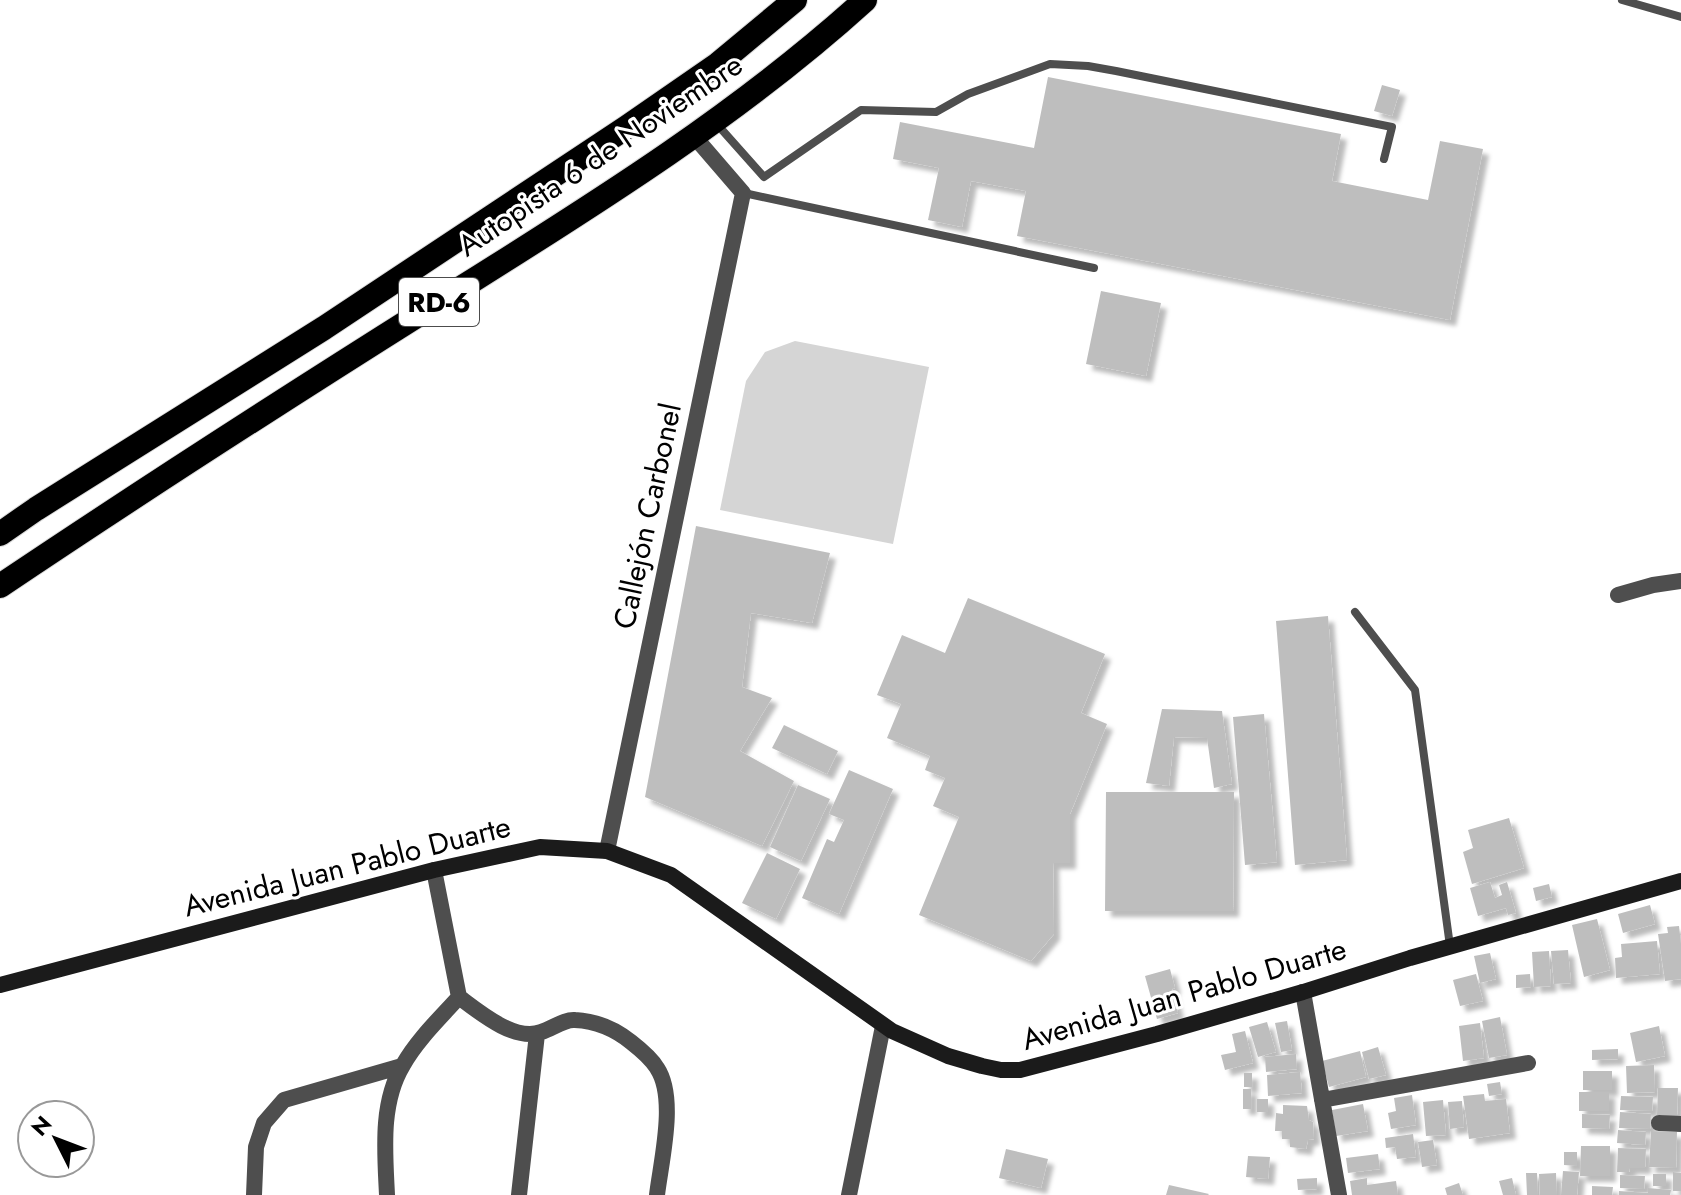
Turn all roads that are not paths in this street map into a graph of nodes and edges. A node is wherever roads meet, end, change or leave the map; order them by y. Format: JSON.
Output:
{"nodes":[{"id":1,"x":865,"y":0,"type":"edge"},
{"id":2,"x":1622,"y":0,"type":"edge"},
{"id":3,"x":786,"y":3,"type":"edge"},
{"id":4,"x":1681,"y":17,"type":"edge"},
{"id":5,"x":714,"y":120,"type":"junction"},
{"id":6,"x":693,"y":135,"type":"junction"},
{"id":7,"x":1384,"y":159,"type":"dead end"},
{"id":8,"x":743,"y":193,"type":"junction"},
{"id":9,"x":1094,"y":268,"type":"dead end"},
{"id":10,"x":0,"y":534,"type":"edge"},
{"id":11,"x":1681,"y":581,"type":"edge"},
{"id":12,"x":0,"y":586,"type":"edge"},
{"id":13,"x":1618,"y":595,"type":"dead end"},
{"id":14,"x":1355,"y":612,"type":"dead end"},
{"id":15,"x":607,"y":851,"type":"junction"},
{"id":16,"x":434,"y":870,"type":"junction"},
{"id":17,"x":1681,"y":881,"type":"edge"},
{"id":18,"x":1450,"y":946,"type":"junction"},
{"id":19,"x":0,"y":985,"type":"edge"},
{"id":20,"x":1303,"y":992,"type":"junction"},
{"id":21,"x":459,"y":997,"type":"junction"},
{"id":22,"x":883,"y":1026,"type":"junction"},
{"id":23,"x":537,"y":1034,"type":"junction"},
{"id":24,"x":1528,"y":1063,"type":"dead end"},
{"id":25,"x":402,"y":1066,"type":"junction"},
{"id":26,"x":1322,"y":1100,"type":"junction"},
{"id":27,"x":1659,"y":1123,"type":"dead end"},
{"id":28,"x":1681,"y":1124,"type":"edge"},
{"id":29,"x":254,"y":1195,"type":"edge"},
{"id":30,"x":387,"y":1195,"type":"edge"},
{"id":31,"x":519,"y":1195,"type":"edge"},
{"id":32,"x":657,"y":1195,"type":"edge"},
{"id":33,"x":849,"y":1195,"type":"edge"},
{"id":34,"x":1339,"y":1195,"type":"edge"}],
"edges":[{"from":1,"to":5,"type":"highway","name":"Autopista 6 de Noviembre","number":"RD-6"},
{"from":2,"to":4,"type":"lane"},
{"from":3,"to":10,"type":"highway","name":"Autopista 6 de Noviembre","number":"RD-6"},
{"from":5,"to":6,"type":"highway","name":"Autopista 6 de Noviembre","number":"RD-6"},
{"from":5,"to":7,"type":"lane"},
{"from":6,"to":8,"type":"street"},
{"from":6,"to":12,"type":"highway","name":"Autopista 6 de Noviembre","number":"RD-6"},
{"from":8,"to":9,"type":"lane"},
{"from":8,"to":15,"type":"street","name":"Callejón Carbonel"},
{"from":11,"to":13,"type":"street"},
{"from":14,"to":18,"type":"lane"},
{"from":15,"to":16,"type":"main road","name":"Avenida Juan Pablo Duarte"},
{"from":15,"to":22,"type":"main road","name":"Avenida Juan Pablo Duarte"},
{"from":16,"to":19,"type":"main road","name":"Avenida Juan Pablo Duarte"},
{"from":16,"to":21,"type":"street"},
{"from":17,"to":18,"type":"main road","name":"Avenida Juan Pablo Duarte"},
{"from":18,"to":20,"type":"main road","name":"Avenida Juan Pablo Duarte"},
{"from":20,"to":22,"type":"main road","name":"Avenida Juan Pablo Duarte"},
{"from":20,"to":26,"type":"street"},
{"from":21,"to":23,"type":"street"},
{"from":21,"to":25,"type":"street"},
{"from":22,"to":33,"type":"street"},
{"from":23,"to":31,"type":"street"},
{"from":23,"to":32,"type":"street"},
{"from":24,"to":26,"type":"street"},
{"from":25,"to":29,"type":"street"},
{"from":25,"to":30,"type":"street"},
{"from":26,"to":34,"type":"street"},
{"from":27,"to":28,"type":"street"}]}
